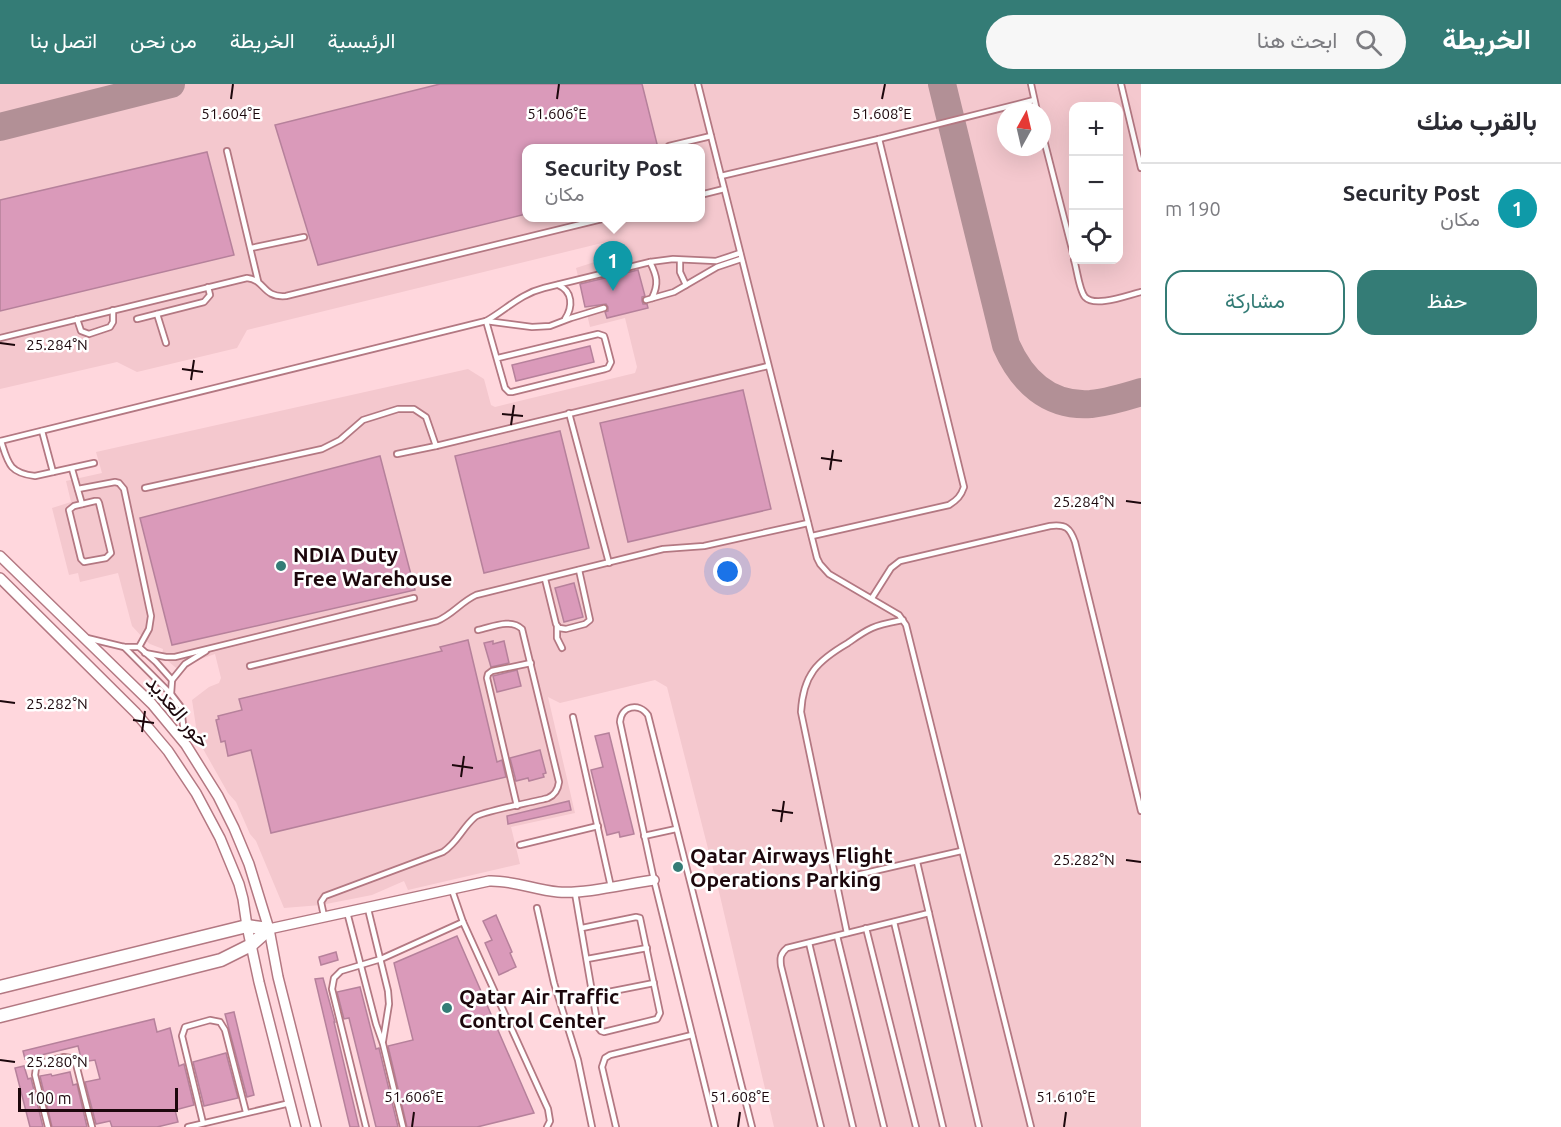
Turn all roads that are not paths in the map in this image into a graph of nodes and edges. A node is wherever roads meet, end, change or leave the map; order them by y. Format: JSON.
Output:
{"nodes":[{"id":1,"x":698,"y":84,"type":"edge"},
{"id":2,"x":1031,"y":84,"type":"edge"},
{"id":3,"x":1120,"y":84,"type":"edge"},
{"id":4,"x":1034,"y":100,"type":"joint"},
{"id":5,"x":711,"y":136,"type":"junction"},
{"id":6,"x":879,"y":139,"type":"junction"},
{"id":7,"x":677,"y":144,"type":"edge"},
{"id":8,"x":227,"y":151,"type":"dead end"},
{"id":9,"x":1048,"y":156,"type":"edge"},
{"id":10,"x":1141,"y":168,"type":"edge"},
{"id":11,"x":721,"y":176,"type":"junction"},
{"id":12,"x":724,"y":189,"type":"junction"},
{"id":13,"x":705,"y":194,"type":"edge"},
{"id":14,"x":590,"y":222,"type":"edge"},
{"id":15,"x":304,"y":237,"type":"dead end"},
{"id":16,"x":1069,"y":238,"type":"edge"},
{"id":17,"x":251,"y":248,"type":"junction"},
{"id":18,"x":741,"y":256,"type":"junction"},
{"id":19,"x":680,"y":260,"type":"junction"},
{"id":20,"x":650,"y":262,"type":"junction"},
{"id":21,"x":1075,"y":264,"type":"edge"},
{"id":22,"x":258,"y":281,"type":"junction"},
{"id":23,"x":558,"y":285,"type":"junction"},
{"id":24,"x":686,"y":285,"type":"junction"},
{"id":25,"x":208,"y":287,"type":"junction"},
{"id":26,"x":1141,"y":292,"type":"edge"},
{"id":27,"x":604,"y":308,"type":"dead end"},
{"id":28,"x":113,"y":310,"type":"junction"},
{"id":29,"x":158,"y":314,"type":"junction"},
{"id":30,"x":77,"y":319,"type":"junction"},
{"id":31,"x":137,"y":319,"type":"dead end"},
{"id":32,"x":486,"y":321,"type":"junction"},
{"id":33,"x":564,"y":321,"type":"junction"},
{"id":34,"x":0,"y":338,"type":"edge"},
{"id":35,"x":165,"y":343,"type":"dead end"},
{"id":36,"x":498,"y":358,"type":"junction"},
{"id":37,"x":768,"y":366,"type":"junction"},
{"id":38,"x":569,"y":413,"type":"junction"},
{"id":39,"x":42,"y":431,"type":"junction"},
{"id":40,"x":0,"y":441,"type":"edge"},
{"id":41,"x":436,"y":446,"type":"junction"},
{"id":42,"x":397,"y":454,"type":"dead end"},
{"id":43,"x":94,"y":463,"type":"dead end"},
{"id":44,"x":72,"y":469,"type":"junction"},
{"id":45,"x":53,"y":472,"type":"junction"},
{"id":46,"x":145,"y":488,"type":"dead end"},
{"id":47,"x":78,"y":489,"type":"junction"},
{"id":48,"x":82,"y":504,"type":"junction"},
{"id":49,"x":808,"y":523,"type":"junction"},
{"id":50,"x":812,"y":536,"type":"junction"},
{"id":51,"x":0,"y":556,"type":"edge"},
{"id":52,"x":609,"y":563,"type":"junction"},
{"id":53,"x":579,"y":570,"type":"junction"},
{"id":54,"x":0,"y":578,"type":"edge"},
{"id":55,"x":545,"y":579,"type":"junction"},
{"id":56,"x":414,"y":598,"type":"dead end"},
{"id":57,"x":872,"y":598,"type":"junction"},
{"id":58,"x":903,"y":620,"type":"junction"},
{"id":59,"x":557,"y":626,"type":"junction"},
{"id":60,"x":478,"y":630,"type":"dead end"},
{"id":61,"x":83,"y":638,"type":"junction"},
{"id":62,"x":124,"y":647,"type":"junction"},
{"id":63,"x":139,"y":647,"type":"junction"},
{"id":64,"x":213,"y":647,"type":"junction"},
{"id":65,"x":562,"y":648,"type":"dead end"},
{"id":66,"x":145,"y":653,"type":"junction"},
{"id":67,"x":531,"y":663,"type":"junction"},
{"id":68,"x":250,"y":666,"type":"dead end"},
{"id":69,"x":172,"y":680,"type":"junction"},
{"id":70,"x":171,"y":693,"type":"junction"},
{"id":71,"x":573,"y":717,"type":"dead end"},
{"id":72,"x":186,"y":745,"type":"junction"},
{"id":73,"x":1141,"y":781,"type":"edge"},
{"id":74,"x":1134,"y":783,"type":"junction"},
{"id":75,"x":517,"y":806,"type":"junction"},
{"id":76,"x":1141,"y":811,"type":"edge"},
{"id":77,"x":598,"y":826,"type":"junction"},
{"id":78,"x":676,"y":829,"type":"junction"},
{"id":79,"x":644,"y":836,"type":"junction"},
{"id":80,"x":520,"y":845,"type":"dead end"},
{"id":81,"x":962,"y":851,"type":"junction"},
{"id":82,"x":917,"y":862,"type":"junction"},
{"id":83,"x":654,"y":880,"type":"junction"},
{"id":84,"x":835,"y":880,"type":"junction"},
{"id":85,"x":611,"y":887,"type":"junction"},
{"id":86,"x":452,"y":890,"type":"junction"},
{"id":87,"x":575,"y":891,"type":"junction"},
{"id":88,"x":368,"y":908,"type":"junction"},
{"id":89,"x":537,"y":908,"type":"dead end"},
{"id":90,"x":347,"y":912,"type":"junction"},
{"id":91,"x":929,"y":913,"type":"junction"},
{"id":92,"x":324,"y":917,"type":"junction"},
{"id":93,"x":463,"y":922,"type":"junction"},
{"id":94,"x":894,"y":922,"type":"junction"},
{"id":95,"x":247,"y":926,"type":"junction"},
{"id":96,"x":582,"y":928,"type":"junction"},
{"id":97,"x":866,"y":928,"type":"junction"},
{"id":98,"x":269,"y":929,"type":"junction"},
{"id":99,"x":847,"y":933,"type":"junction"},
{"id":100,"x":837,"y":936,"type":"junction"},
{"id":101,"x":809,"y":943,"type":"junction"},
{"id":102,"x":251,"y":945,"type":"junction"},
{"id":103,"x":647,"y":948,"type":"junction"},
{"id":104,"x":381,"y":959,"type":"junction"},
{"id":105,"x":587,"y":959,"type":"junction"},
{"id":106,"x":360,"y":965,"type":"junction"},
{"id":107,"x":654,"y":983,"type":"junction"},
{"id":108,"x":0,"y":987,"type":"edge"},
{"id":109,"x":592,"y":995,"type":"junction"},
{"id":110,"x":0,"y":1016,"type":"edge"},
{"id":111,"x":692,"y":1035,"type":"junction"},
{"id":112,"x":383,"y":1044,"type":"junction"},
{"id":113,"x":290,"y":1103,"type":"junction"},
{"id":114,"x":246,"y":1112,"type":"junction"},
{"id":115,"x":203,"y":1123,"type":"junction"},
{"id":116,"x":48,"y":1127,"type":"edge"},
{"id":117,"x":92,"y":1127,"type":"edge"},
{"id":118,"x":188,"y":1127,"type":"edge"},
{"id":119,"x":296,"y":1127,"type":"edge"},
{"id":120,"x":316,"y":1127,"type":"edge"},
{"id":121,"x":366,"y":1127,"type":"edge"},
{"id":122,"x":403,"y":1127,"type":"edge"},
{"id":123,"x":547,"y":1127,"type":"edge"},
{"id":124,"x":592,"y":1127,"type":"edge"},
{"id":125,"x":616,"y":1127,"type":"edge"},
{"id":126,"x":715,"y":1127,"type":"edge"},
{"id":127,"x":752,"y":1127,"type":"edge"},
{"id":128,"x":821,"y":1127,"type":"edge"},
{"id":129,"x":853,"y":1127,"type":"edge"},
{"id":130,"x":884,"y":1127,"type":"edge"},
{"id":131,"x":916,"y":1127,"type":"edge"},
{"id":132,"x":943,"y":1127,"type":"edge"},
{"id":133,"x":979,"y":1127,"type":"edge"},
{"id":134,"x":1031,"y":1127,"type":"edge"}],
"edges":[{"from":1,"to":5,"type":"lane"},
{"from":2,"to":4,"type":"lane"},
{"from":3,"to":10,"type":"lane"},
{"from":4,"to":6,"type":"lane"},
{"from":5,"to":7,"type":"lane"},
{"from":5,"to":11,"type":"lane"},
{"from":6,"to":11,"type":"lane"},
{"from":6,"to":50,"type":"lane"},
{"from":8,"to":17,"type":"lane"},
{"from":9,"to":16,"type":"lane"},
{"from":11,"to":12,"type":"lane"},
{"from":12,"to":13,"type":"lane"},
{"from":12,"to":18,"type":"lane"},
{"from":14,"to":22,"type":"lane"},
{"from":15,"to":17,"type":"lane"},
{"from":17,"to":22,"type":"lane"},
{"from":18,"to":19,"type":"lane"},
{"from":18,"to":24,"type":"lane"},
{"from":18,"to":37,"type":"lane"},
{"from":19,"to":20,"type":"lane"},
{"from":19,"to":24,"type":"lane"},
{"from":20,"to":23,"type":"lane"},
{"from":20,"to":24,"type":"lane"},
{"from":21,"to":26,"type":"lane"},
{"from":22,"to":25,"type":"lane"},
{"from":23,"to":32,"type":"lane"},
{"from":23,"to":33,"type":"lane"},
{"from":25,"to":28,"type":"lane"},
{"from":25,"to":29,"type":"lane"},
{"from":27,"to":33,"type":"lane"},
{"from":28,"to":30,"type":"lane"},
{"from":28,"to":30,"type":"lane"},
{"from":29,"to":31,"type":"lane"},
{"from":29,"to":35,"type":"lane"},
{"from":30,"to":34,"type":"lane"},
{"from":32,"to":33,"type":"lane"},
{"from":32,"to":36,"type":"lane"},
{"from":32,"to":39,"type":"lane"},
{"from":36,"to":36,"type":"lane"},
{"from":37,"to":38,"type":"lane"},
{"from":37,"to":49,"type":"lane"},
{"from":38,"to":41,"type":"lane"},
{"from":38,"to":52,"type":"lane"},
{"from":39,"to":40,"type":"lane"},
{"from":39,"to":45,"type":"lane"},
{"from":40,"to":45,"type":"lane"},
{"from":41,"to":42,"type":"lane"},
{"from":41,"to":46,"type":"lane"},
{"from":43,"to":44,"type":"lane"},
{"from":44,"to":45,"type":"lane"},
{"from":44,"to":47,"type":"lane"},
{"from":47,"to":48,"type":"lane"},
{"from":47,"to":63,"type":"lane"},
{"from":48,"to":48,"type":"lane"},
{"from":49,"to":50,"type":"lane"},
{"from":49,"to":52,"type":"lane"},
{"from":50,"to":57,"type":"lane"},
{"from":51,"to":61,"type":"street","name":"خور العديد"},
{"from":52,"to":53,"type":"lane"},
{"from":53,"to":55,"type":"lane"},
{"from":53,"to":59,"type":"lane"},
{"from":54,"to":95,"type":"street","name":"خور العديد"},
{"from":55,"to":59,"type":"lane"},
{"from":55,"to":68,"type":"lane"},
{"from":56,"to":64,"type":"lane"},
{"from":57,"to":58,"type":"lane"},
{"from":57,"to":74,"type":"lane"},
{"from":58,"to":81,"type":"lane"},
{"from":58,"to":84,"type":"lane"},
{"from":59,"to":65,"type":"lane"},
{"from":60,"to":67,"type":"lane"},
{"from":61,"to":62,"type":"lane"},
{"from":61,"to":72,"type":"street","name":"خور العديد"},
{"from":62,"to":63,"type":"lane"},
{"from":62,"to":70,"type":"lane"},
{"from":63,"to":66,"type":"lane"},
{"from":64,"to":66,"type":"lane"},
{"from":64,"to":69,"type":"lane"},
{"from":66,"to":69,"type":"lane"},
{"from":67,"to":75,"type":"lane"},
{"from":67,"to":75,"type":"lane"},
{"from":69,"to":70,"type":"lane"},
{"from":70,"to":72,"type":"lane"},
{"from":71,"to":77,"type":"lane"},
{"from":72,"to":98,"type":"street","name":"خور العديد"},
{"from":73,"to":74,"type":"lane"},
{"from":74,"to":76,"type":"lane"},
{"from":75,"to":92,"type":"lane"},
{"from":77,"to":80,"type":"lane"},
{"from":77,"to":85,"type":"lane"},
{"from":78,"to":79,"type":"lane"},
{"from":78,"to":79,"type":"lane"},
{"from":78,"to":127,"type":"lane"},
{"from":79,"to":83,"type":"lane"},
{"from":81,"to":82,"type":"lane"},
{"from":81,"to":134,"type":"lane"},
{"from":82,"to":84,"type":"lane"},
{"from":82,"to":91,"type":"lane"},
{"from":83,"to":85,"type":"street"},
{"from":83,"to":111,"type":"lane"},
{"from":84,"to":99,"type":"lane"},
{"from":85,"to":87,"type":"street"},
{"from":86,"to":87,"type":"street"},
{"from":86,"to":88,"type":"street"},
{"from":86,"to":93,"type":"lane"},
{"from":87,"to":96,"type":"lane"},
{"from":88,"to":90,"type":"street"},
{"from":88,"to":104,"type":"lane"},
{"from":89,"to":124,"type":"lane"},
{"from":90,"to":92,"type":"street"},
{"from":90,"to":106,"type":"lane"},
{"from":91,"to":94,"type":"lane"},
{"from":91,"to":133,"type":"lane"},
{"from":92,"to":98,"type":"street"},
{"from":93,"to":104,"type":"lane"},
{"from":93,"to":123,"type":"lane"},
{"from":94,"to":97,"type":"lane"},
{"from":94,"to":132,"type":"lane"},
{"from":95,"to":98,"type":"main road"},
{"from":95,"to":102,"type":"street","name":"خور العديد"},
{"from":95,"to":108,"type":"main road"},
{"from":96,"to":103,"type":"lane"},
{"from":96,"to":105,"type":"lane"},
{"from":97,"to":99,"type":"lane"},
{"from":97,"to":131,"type":"lane"},
{"from":98,"to":102,"type":"main road"},
{"from":98,"to":120,"type":"street","name":"خور العديد"},
{"from":99,"to":100,"type":"lane"},
{"from":100,"to":101,"type":"lane"},
{"from":100,"to":130,"type":"lane"},
{"from":101,"to":128,"type":"lane"},
{"from":101,"to":129,"type":"lane"},
{"from":102,"to":110,"type":"main road"},
{"from":102,"to":113,"type":"street","name":"خور العديد"},
{"from":103,"to":105,"type":"lane"},
{"from":103,"to":107,"type":"lane"},
{"from":104,"to":106,"type":"lane"},
{"from":104,"to":112,"type":"lane"},
{"from":105,"to":109,"type":"lane"},
{"from":106,"to":112,"type":"lane"},
{"from":106,"to":121,"type":"lane"},
{"from":107,"to":109,"type":"lane"},
{"from":107,"to":109,"type":"lane"},
{"from":111,"to":125,"type":"lane"},
{"from":111,"to":126,"type":"lane"},
{"from":112,"to":122,"type":"lane"},
{"from":113,"to":114,"type":"lane"},
{"from":113,"to":119,"type":"street","name":"خور العديد"},
{"from":114,"to":115,"type":"lane"},
{"from":114,"to":115,"type":"lane"},
{"from":115,"to":118,"type":"lane"},
{"from":116,"to":117,"type":"lane"}]}
